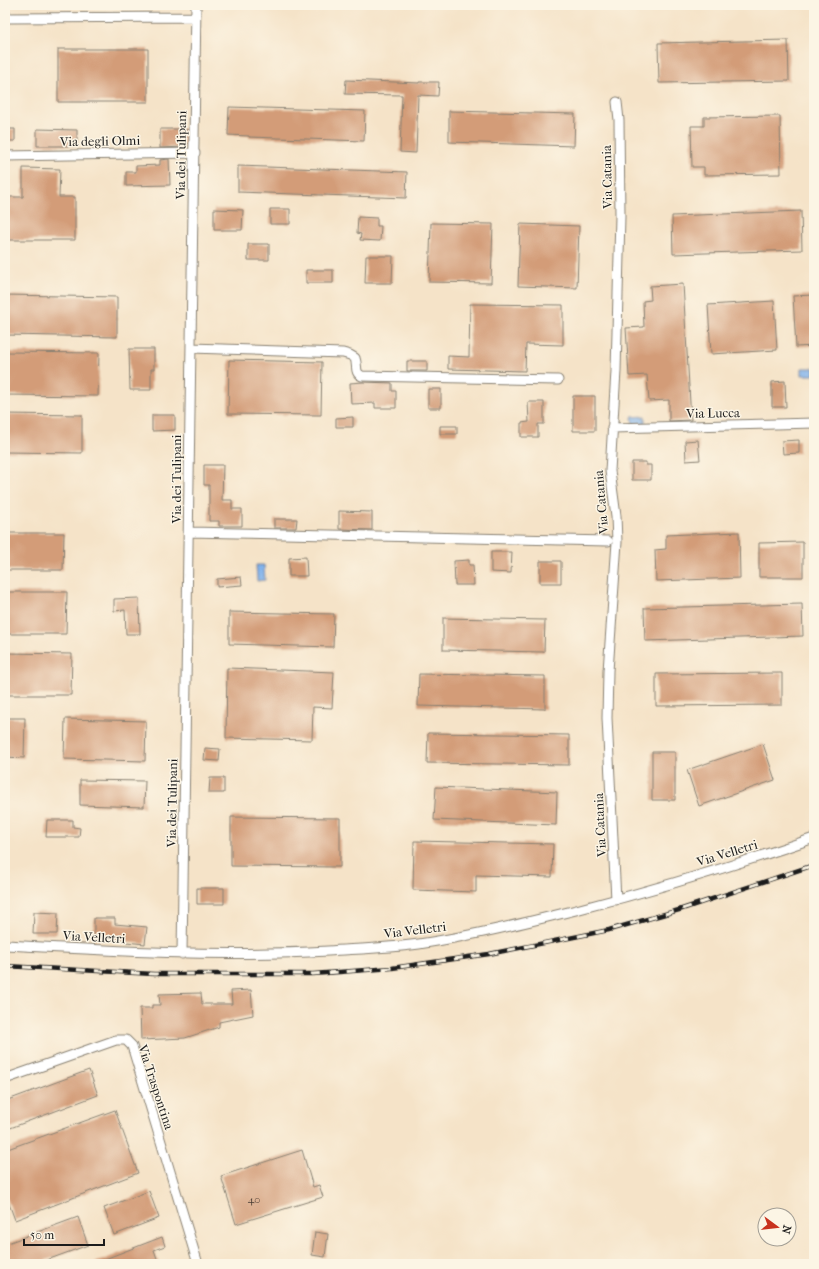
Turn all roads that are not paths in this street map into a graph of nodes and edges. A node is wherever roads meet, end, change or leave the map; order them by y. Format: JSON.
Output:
{"nodes":[{"id":1,"x":196,"y":5,"type":"edge"},
{"id":2,"x":195,"y":17,"type":"junction"},
{"id":3,"x":5,"y":18,"type":"edge"},
{"id":4,"x":617,"y":102,"type":"dead end"},
{"id":5,"x":195,"y":153,"type":"junction"},
{"id":6,"x":5,"y":156,"type":"edge"},
{"id":7,"x":191,"y":348,"type":"junction"},
{"id":8,"x":558,"y":380,"type":"dead end"},
{"id":9,"x":814,"y":423,"type":"edge"},
{"id":10,"x":612,"y":428,"type":"junction"},
{"id":11,"x":189,"y":532,"type":"junction"},
{"id":12,"x":608,"y":542,"type":"dead end"},
{"id":13,"x":814,"y":838,"type":"edge"},
{"id":14,"x":616,"y":900,"type":"junction"},
{"id":15,"x":5,"y":945,"type":"edge"},
{"id":16,"x":182,"y":954,"type":"junction"},
{"id":17,"x":5,"y":1079,"type":"edge"},
{"id":18,"x":198,"y":1264,"type":"edge"}],
"edges":[{"from":1,"to":2,"type":"street","name":"Via dei Tulipani"},
{"from":2,"to":3,"type":"street"},
{"from":2,"to":5,"type":"street","name":"Via dei Tulipani"},
{"from":4,"to":10,"type":"street","name":"Via Catania"},
{"from":5,"to":6,"type":"street","name":"Via degli Olmi"},
{"from":5,"to":7,"type":"street","name":"Via dei Tulipani"},
{"from":7,"to":8,"type":"street"},
{"from":7,"to":11,"type":"street","name":"Via dei Tulipani"},
{"from":9,"to":10,"type":"street","name":"Via Lucca"},
{"from":10,"to":14,"type":"street","name":"Via Catania"},
{"from":11,"to":12,"type":"street"},
{"from":11,"to":16,"type":"street","name":"Via dei Tulipani"},
{"from":13,"to":14,"type":"street","name":"Via Velletri"},
{"from":14,"to":16,"type":"street","name":"Via Velletri"},
{"from":15,"to":16,"type":"street","name":"Via Velletri"},
{"from":17,"to":18,"type":"street","name":"Via Traspontina"}]}
